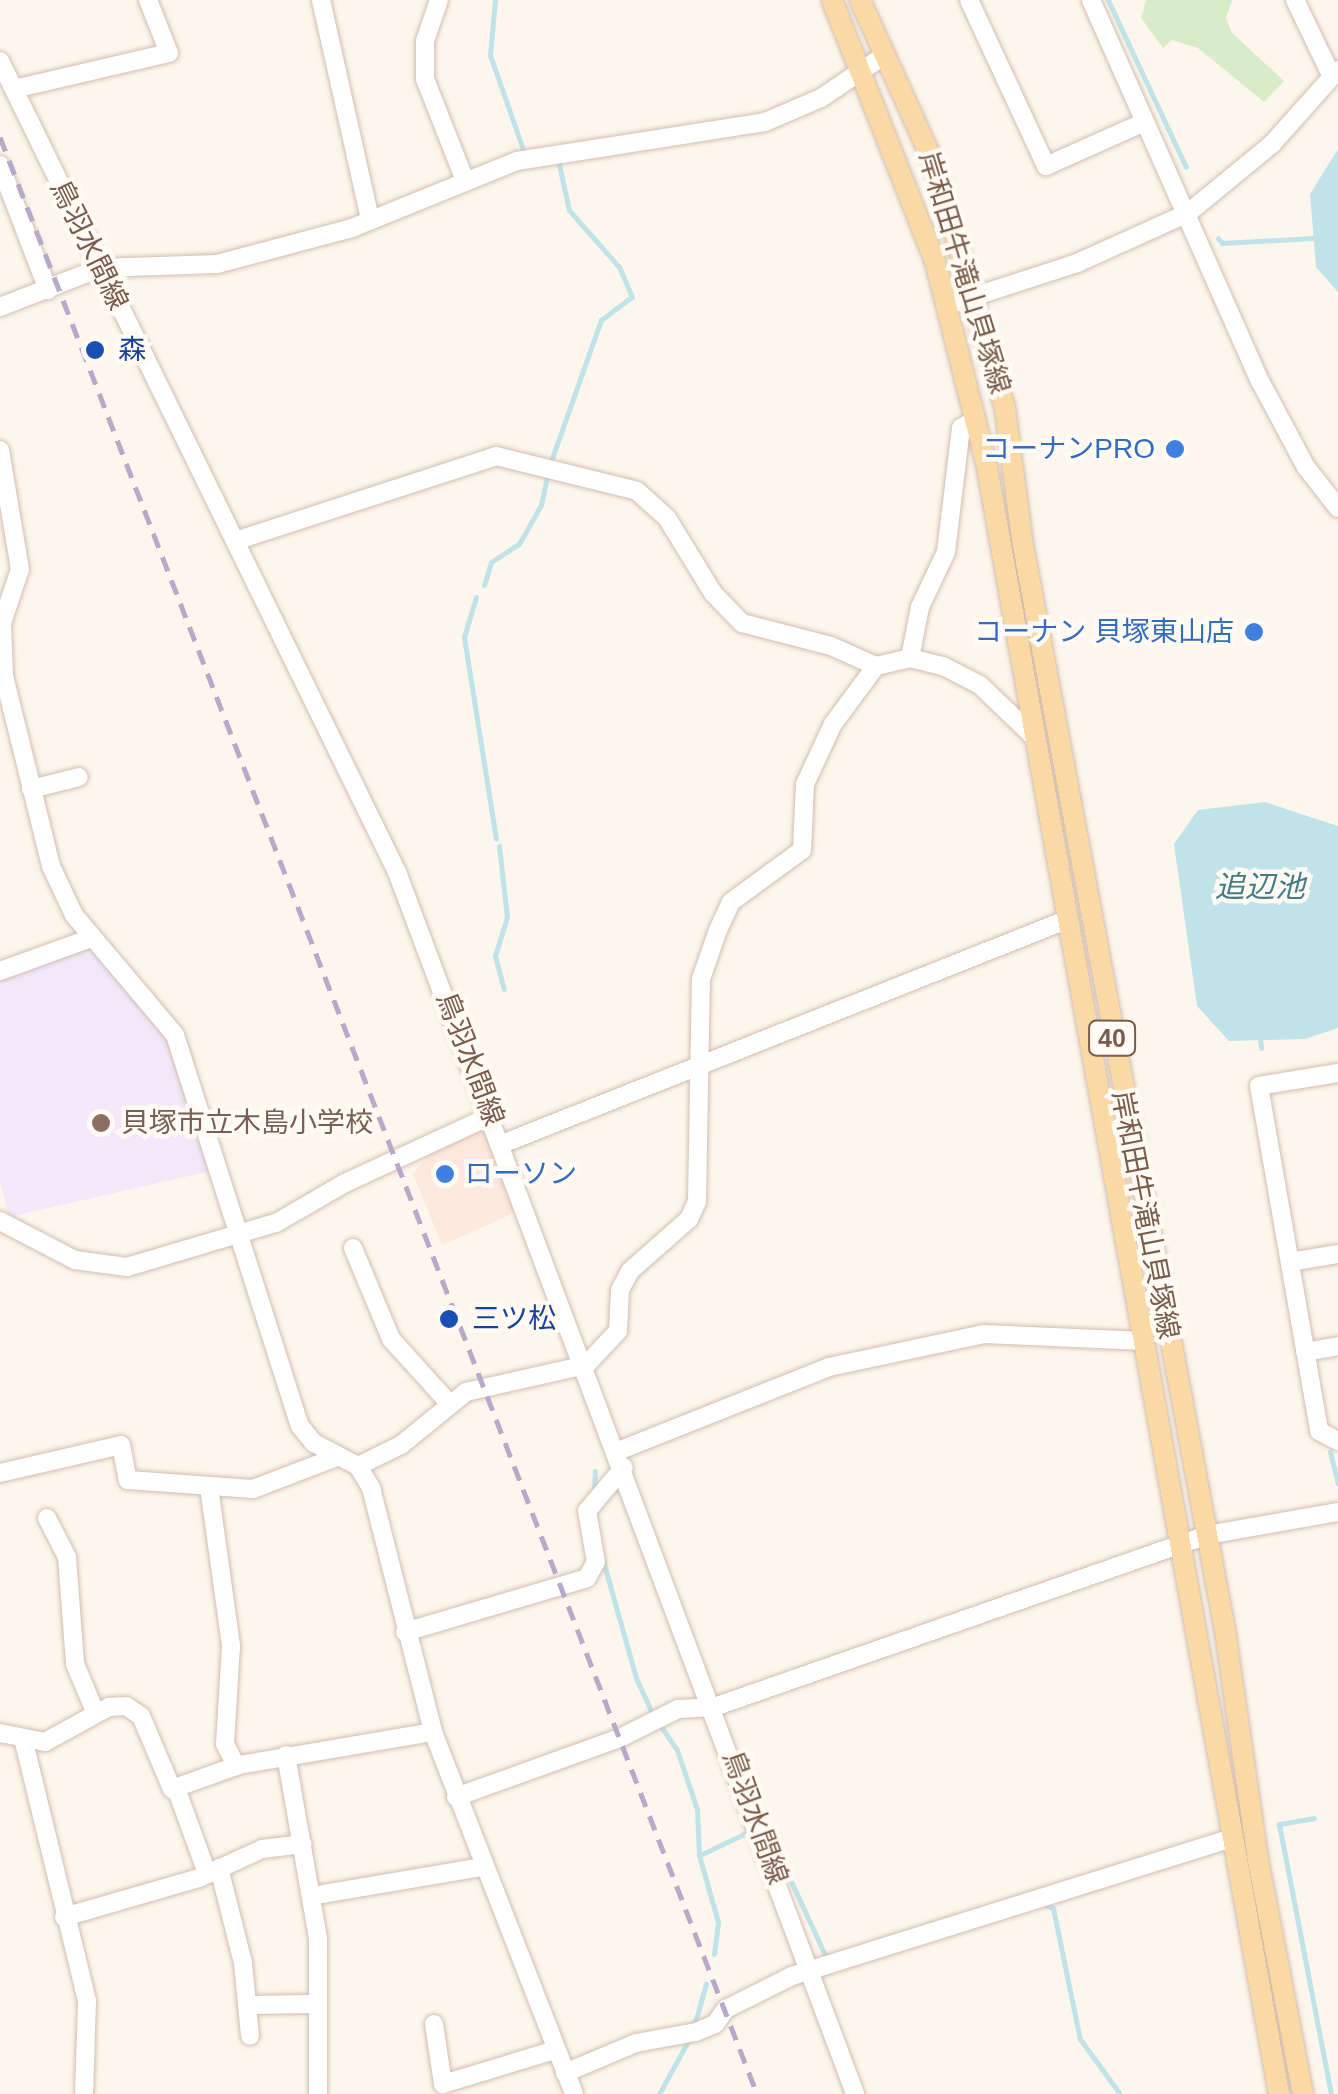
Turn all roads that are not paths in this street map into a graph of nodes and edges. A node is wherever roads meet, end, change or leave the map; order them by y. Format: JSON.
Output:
{"nodes":[{"id":1,"x":148,"y":0,"type":"edge"},
{"id":2,"x":321,"y":0,"type":"edge"},
{"id":3,"x":439,"y":0,"type":"edge"},
{"id":4,"x":832,"y":0,"type":"edge"},
{"id":5,"x":860,"y":0,"type":"edge"},
{"id":6,"x":969,"y":0,"type":"edge"},
{"id":7,"x":1091,"y":0,"type":"edge"},
{"id":8,"x":1296,"y":0,"type":"edge"},
{"id":9,"x":886,"y":55,"type":"junction"},
{"id":10,"x":0,"y":61,"type":"edge"},
{"id":11,"x":864,"y":71,"type":"junction"},
{"id":12,"x":1335,"y":74,"type":"edge"},
{"id":13,"x":16,"y":92,"type":"junction"},
{"id":14,"x":0,"y":106,"type":"edge"},
{"id":15,"x":1145,"y":122,"type":"junction"},
{"id":16,"x":0,"y":165,"type":"edge"},
{"id":17,"x":464,"y":178,"type":"junction"},
{"id":18,"x":1188,"y":213,"type":"junction"},
{"id":19,"x":370,"y":220,"type":"junction"},
{"id":20,"x":100,"y":268,"type":"junction"},
{"id":21,"x":48,"y":290,"type":"junction"},
{"id":22,"x":977,"y":296,"type":"junction"},
{"id":23,"x":948,"y":305,"type":"junction"},
{"id":24,"x":0,"y":307,"type":"edge"},
{"id":25,"x":976,"y":420,"type":"junction"},
{"id":26,"x":0,"y":450,"type":"edge"},
{"id":27,"x":1338,"y":508,"type":"edge"},
{"id":28,"x":7,"y":510,"type":"edge"},
{"id":29,"x":234,"y":541,"type":"junction"},
{"id":30,"x":910,"y":658,"type":"junction"},
{"id":31,"x":876,"y":666,"type":"junction"},
{"id":32,"x":1034,"y":737,"type":"junction"},
{"id":33,"x":79,"y":777,"type":"dead end"},
{"id":34,"x":31,"y":789,"type":"junction"},
{"id":35,"x":1066,"y":920,"type":"junction"},
{"id":36,"x":92,"y":938,"type":"junction"},
{"id":37,"x":0,"y":971,"type":"edge"},
{"id":38,"x":697,"y":1066,"type":"junction"},
{"id":39,"x":1338,"y":1073,"type":"edge"},
{"id":40,"x":492,"y":1115,"type":"junction"},
{"id":41,"x":502,"y":1144,"type":"junction"},
{"id":42,"x":0,"y":1221,"type":"edge"},
{"id":43,"x":240,"y":1234,"type":"junction"},
{"id":44,"x":353,"y":1248,"type":"dead end"},
{"id":45,"x":1338,"y":1254,"type":"edge"},
{"id":46,"x":1290,"y":1262,"type":"junction"},
{"id":47,"x":1144,"y":1341,"type":"junction"},
{"id":48,"x":1338,"y":1346,"type":"edge"},
{"id":49,"x":1305,"y":1352,"type":"junction"},
{"id":50,"x":586,"y":1364,"type":"junction"},
{"id":51,"x":450,"y":1404,"type":"junction"},
{"id":52,"x":1338,"y":1441,"type":"edge"},
{"id":53,"x":337,"y":1457,"type":"junction"},
{"id":54,"x":621,"y":1459,"type":"junction"},
{"id":55,"x":358,"y":1466,"type":"junction"},
{"id":56,"x":0,"y":1473,"type":"edge"},
{"id":57,"x":209,"y":1488,"type":"junction"},
{"id":58,"x":1338,"y":1512,"type":"edge"},
{"id":59,"x":47,"y":1518,"type":"dead end"},
{"id":60,"x":1207,"y":1535,"type":"junction"},
{"id":61,"x":1180,"y":1545,"type":"junction"},
{"id":62,"x":405,"y":1632,"type":"junction"},
{"id":63,"x":714,"y":1707,"type":"junction"},
{"id":64,"x":96,"y":1714,"type":"junction"},
{"id":65,"x":433,"y":1732,"type":"junction"},
{"id":66,"x":0,"y":1733,"type":"edge"},
{"id":67,"x":23,"y":1738,"type":"junction"},
{"id":68,"x":286,"y":1754,"type":"junction"},
{"id":69,"x":236,"y":1766,"type":"junction"},
{"id":70,"x":176,"y":1788,"type":"junction"},
{"id":71,"x":456,"y":1797,"type":"junction"},
{"id":72,"x":1232,"y":1838,"type":"junction"},
{"id":73,"x":303,"y":1844,"type":"junction"},
{"id":74,"x":482,"y":1867,"type":"junction"},
{"id":75,"x":213,"y":1870,"type":"junction"},
{"id":76,"x":311,"y":1896,"type":"junction"},
{"id":77,"x":64,"y":1916,"type":"junction"},
{"id":78,"x":811,"y":1970,"type":"junction"},
{"id":79,"x":314,"y":2004,"type":"junction"},
{"id":80,"x":247,"y":2005,"type":"junction"},
{"id":81,"x":434,"y":2024,"type":"dead end"},
{"id":82,"x":250,"y":2036,"type":"dead end"},
{"id":83,"x":555,"y":2050,"type":"junction"},
{"id":84,"x":565,"y":2073,"type":"junction"},
{"id":85,"x":84,"y":2094,"type":"edge"},
{"id":86,"x":318,"y":2094,"type":"edge"},
{"id":87,"x":574,"y":2094,"type":"edge"},
{"id":88,"x":855,"y":2094,"type":"edge"},
{"id":89,"x":1280,"y":2094,"type":"edge"},
{"id":90,"x":1303,"y":2094,"type":"edge"}],
"edges":[{"from":1,"to":13,"type":"street"},
{"from":2,"to":19,"type":"street"},
{"from":3,"to":17,"type":"street"},
{"from":4,"to":11,"type":"main road","name":"岸和田牛滝山貝塚線","number":"40"},
{"from":5,"to":9,"type":"main road","name":"岸和田牛滝山貝塚線","number":"40"},
{"from":6,"to":15,"type":"street"},
{"from":7,"to":15,"type":"street"},
{"from":8,"to":12,"type":"street"},
{"from":9,"to":11,"type":"street"},
{"from":9,"to":22,"type":"main road","name":"岸和田牛滝山貝塚線","number":"40"},
{"from":10,"to":13,"type":"street","name":"鳥羽水間線"},
{"from":11,"to":17,"type":"street"},
{"from":11,"to":23,"type":"main road","name":"岸和田牛滝山貝塚線","number":"40"},
{"from":12,"to":18,"type":"street"},
{"from":13,"to":14,"type":"street"},
{"from":13,"to":20,"type":"street","name":"鳥羽水間線"},
{"from":15,"to":18,"type":"street"},
{"from":16,"to":21,"type":"street"},
{"from":17,"to":19,"type":"street"},
{"from":18,"to":22,"type":"street"},
{"from":18,"to":27,"type":"street"},
{"from":19,"to":20,"type":"street"},
{"from":20,"to":21,"type":"street"},
{"from":20,"to":29,"type":"street","name":"鳥羽水間線"},
{"from":21,"to":24,"type":"street"},
{"from":22,"to":23,"type":"street"},
{"from":22,"to":60,"type":"main road","name":"岸和田牛滝山貝塚線","number":"40"},
{"from":23,"to":25,"type":"main road","name":"岸和田牛滝山貝塚線","number":"40"},
{"from":25,"to":30,"type":"street"},
{"from":25,"to":32,"type":"main road","name":"岸和田牛滝山貝塚線","number":"40"},
{"from":26,"to":28,"type":"street"},
{"from":28,"to":34,"type":"street"},
{"from":29,"to":31,"type":"street"},
{"from":29,"to":40,"type":"street","name":"鳥羽水間線"},
{"from":30,"to":31,"type":"street"},
{"from":30,"to":32,"type":"street"},
{"from":31,"to":38,"type":"street"},
{"from":32,"to":35,"type":"main road","name":"岸和田牛滝山貝塚線","number":"40"},
{"from":33,"to":34,"type":"street"},
{"from":34,"to":36,"type":"street"},
{"from":35,"to":38,"type":"street"},
{"from":35,"to":47,"type":"main road","name":"岸和田牛滝山貝塚線","number":"40"},
{"from":36,"to":37,"type":"street"},
{"from":36,"to":43,"type":"street"},
{"from":38,"to":41,"type":"street"},
{"from":38,"to":50,"type":"street"},
{"from":39,"to":46,"type":"street"},
{"from":40,"to":41,"type":"street","name":"鳥羽水間線"},
{"from":40,"to":43,"type":"street"},
{"from":41,"to":50,"type":"street","name":"鳥羽水間線"},
{"from":42,"to":43,"type":"street"},
{"from":43,"to":53,"type":"street"},
{"from":44,"to":51,"type":"street"},
{"from":45,"to":46,"type":"street"},
{"from":46,"to":49,"type":"street"},
{"from":47,"to":54,"type":"street"},
{"from":47,"to":61,"type":"main road","name":"岸和田牛滝山貝塚線","number":"40"},
{"from":48,"to":49,"type":"street"},
{"from":49,"to":52,"type":"street"},
{"from":50,"to":51,"type":"street"},
{"from":50,"to":54,"type":"street","name":"鳥羽水間線"},
{"from":51,"to":55,"type":"street"},
{"from":53,"to":55,"type":"street"},
{"from":53,"to":57,"type":"street"},
{"from":54,"to":62,"type":"street"},
{"from":54,"to":63,"type":"street","name":"鳥羽水間線"},
{"from":55,"to":62,"type":"street"},
{"from":56,"to":57,"type":"street"},
{"from":57,"to":69,"type":"street"},
{"from":58,"to":60,"type":"street"},
{"from":59,"to":64,"type":"street"},
{"from":60,"to":61,"type":"street"},
{"from":60,"to":90,"type":"main road","name":"岸和田牛滝山貝塚線","number":"40"},
{"from":61,"to":63,"type":"street"},
{"from":61,"to":72,"type":"main road","name":"岸和田牛滝山貝塚線","number":"40"},
{"from":62,"to":65,"type":"street"},
{"from":63,"to":71,"type":"street"},
{"from":63,"to":78,"type":"street","name":"鳥羽水間線"},
{"from":64,"to":67,"type":"street"},
{"from":64,"to":70,"type":"street"},
{"from":65,"to":68,"type":"street"},
{"from":65,"to":71,"type":"street"},
{"from":66,"to":67,"type":"street"},
{"from":67,"to":77,"type":"street"},
{"from":68,"to":69,"type":"street"},
{"from":68,"to":73,"type":"street"},
{"from":69,"to":70,"type":"street"},
{"from":70,"to":75,"type":"street"},
{"from":71,"to":74,"type":"street"},
{"from":72,"to":78,"type":"street"},
{"from":72,"to":89,"type":"main road","name":"岸和田牛滝山貝塚線","number":"40"},
{"from":73,"to":75,"type":"street"},
{"from":73,"to":76,"type":"street"},
{"from":74,"to":76,"type":"street"},
{"from":74,"to":83,"type":"street"},
{"from":75,"to":77,"type":"street"},
{"from":75,"to":80,"type":"street"},
{"from":76,"to":79,"type":"street"},
{"from":77,"to":85,"type":"street"},
{"from":78,"to":84,"type":"street"},
{"from":78,"to":88,"type":"street","name":"鳥羽水間線"},
{"from":79,"to":80,"type":"street"},
{"from":79,"to":86,"type":"street"},
{"from":80,"to":82,"type":"street"},
{"from":81,"to":83,"type":"street"},
{"from":83,"to":84,"type":"street"},
{"from":84,"to":87,"type":"street"}]}
